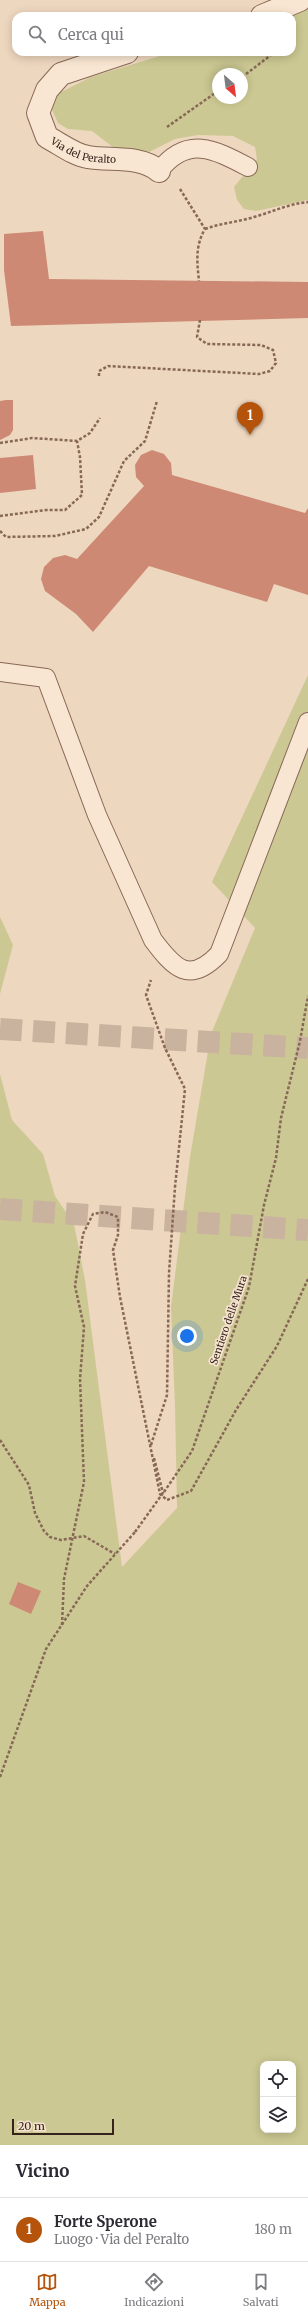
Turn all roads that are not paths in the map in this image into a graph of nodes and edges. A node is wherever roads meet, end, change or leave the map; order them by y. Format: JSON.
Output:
{"nodes":[{"id":1,"x":300,"y":0,"type":"edge"},
{"id":2,"x":272,"y":12,"type":"edge"},
{"id":3,"x":115,"y":56,"type":"edge"},
{"id":4,"x":248,"y":167,"type":"dead end"},
{"id":5,"x":159,"y":171,"type":"joint"},
{"id":6,"x":0,"y":672,"type":"edge"},
{"id":7,"x":308,"y":722,"type":"edge"}],
"edges":[{"from":1,"to":2,"type":"street"},
{"from":3,"to":5,"type":"street","name":"Via del Peralto"},
{"from":4,"to":5,"type":"lane","name":"Via del Peralto"},
{"from":6,"to":7,"type":"lane"}]}
